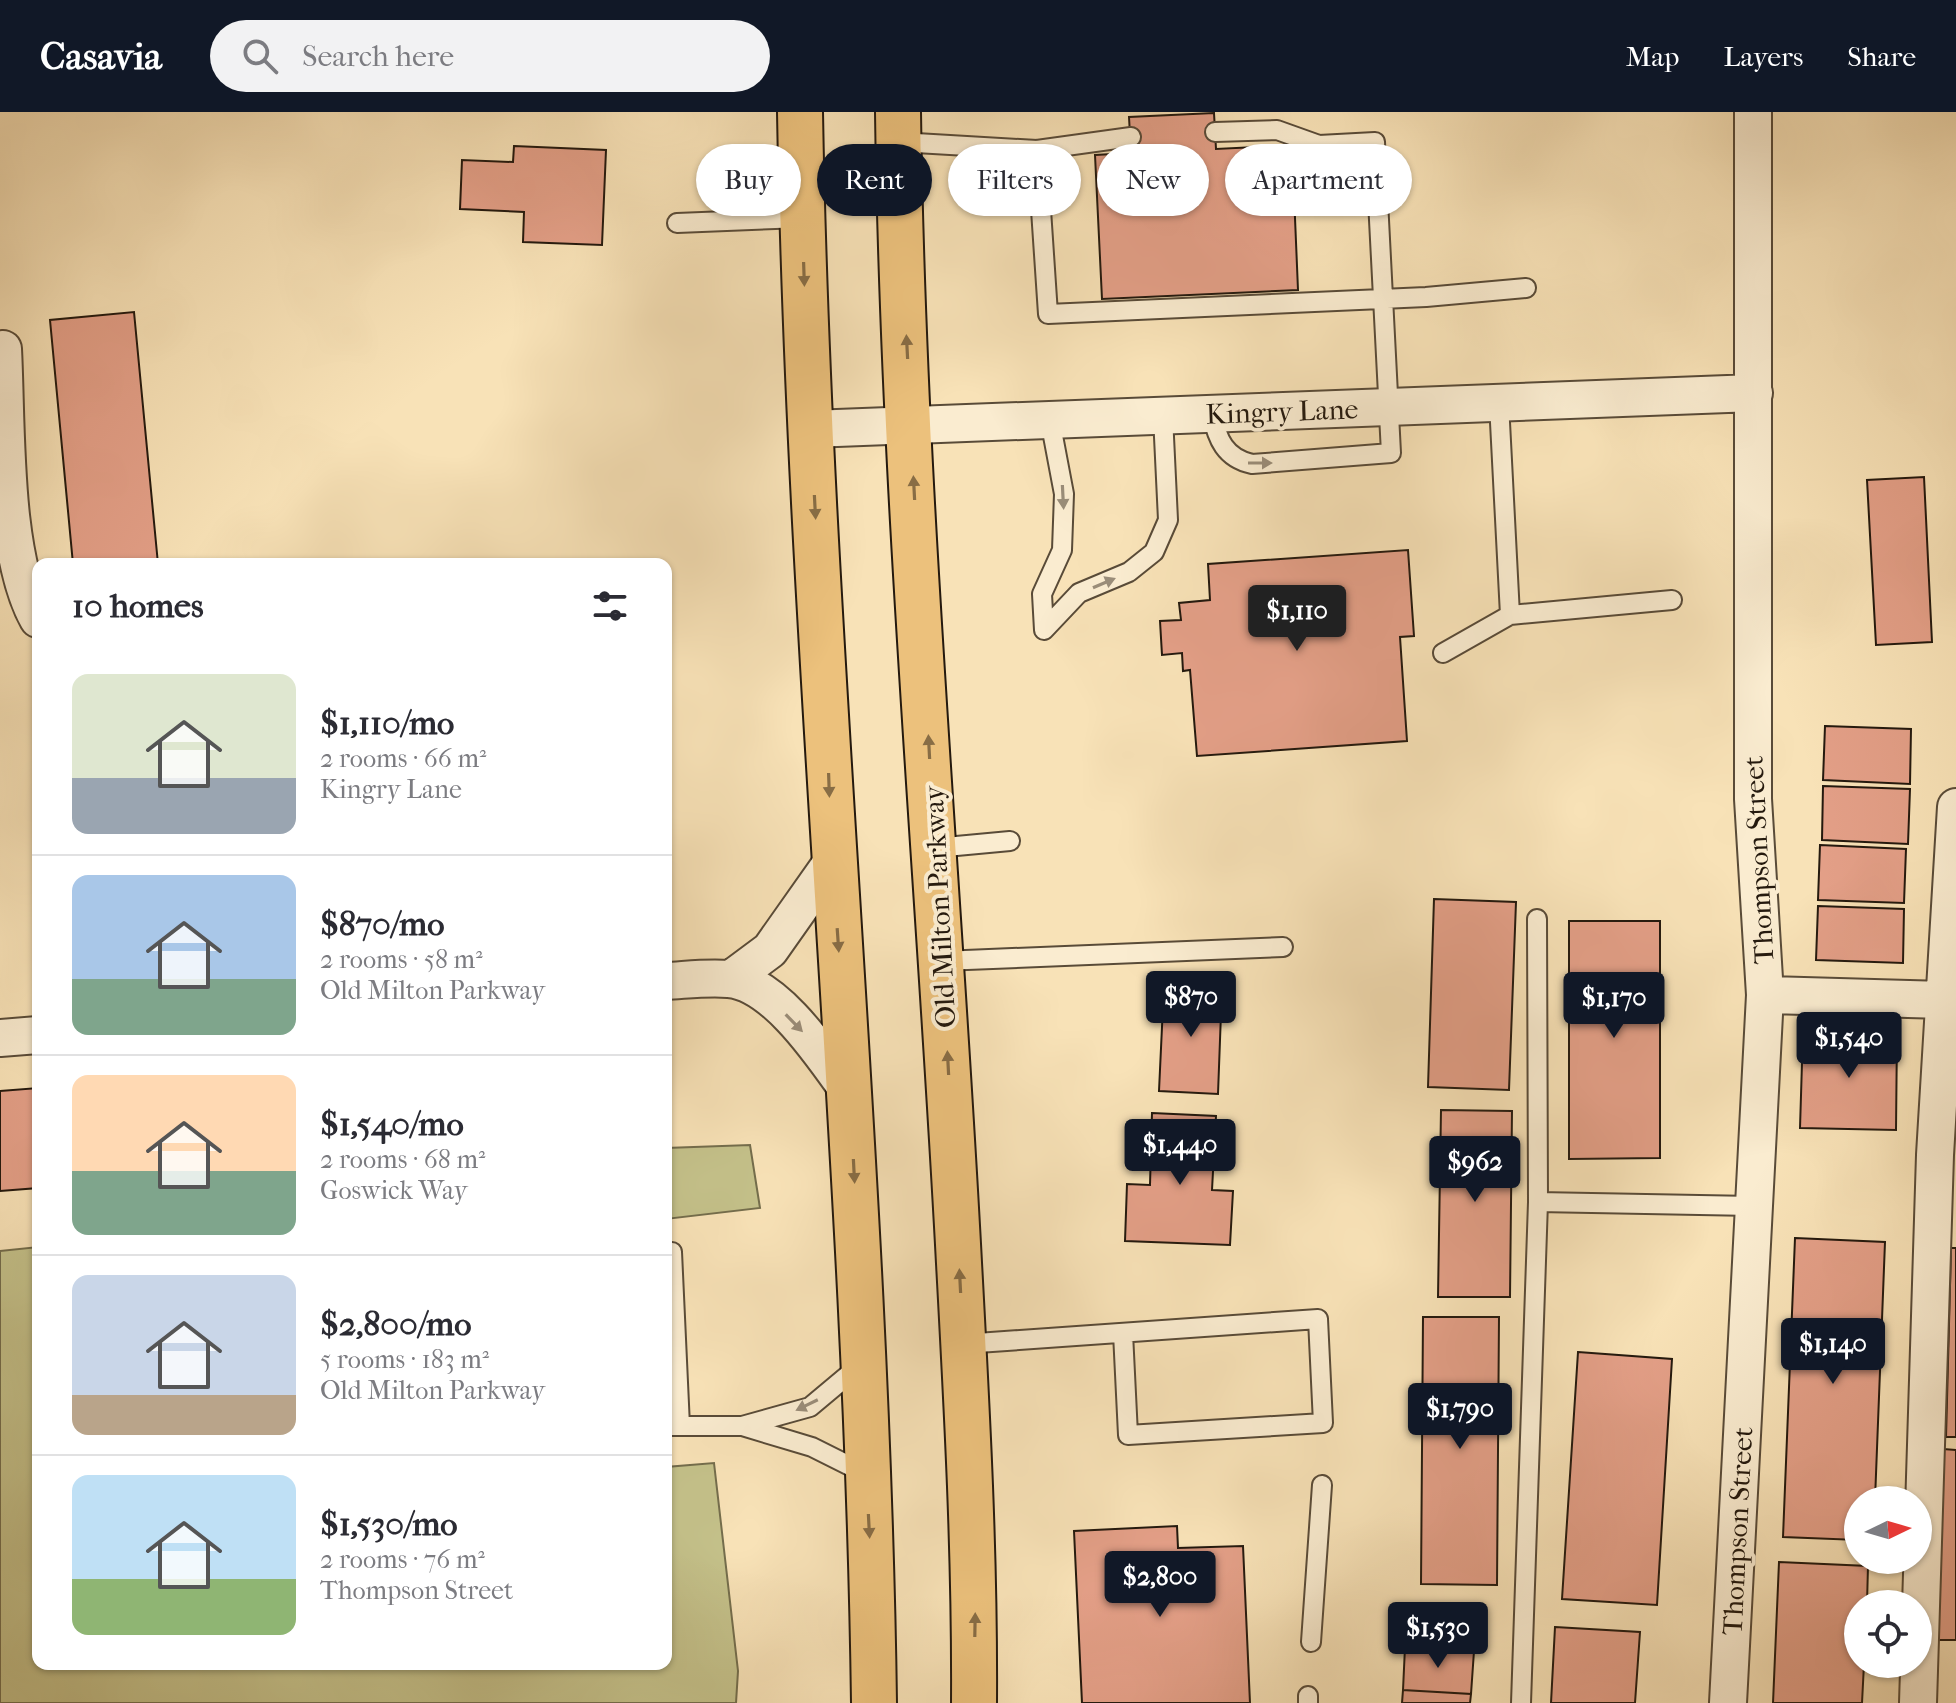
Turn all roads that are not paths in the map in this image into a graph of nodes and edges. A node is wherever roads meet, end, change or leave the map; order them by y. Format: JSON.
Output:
{"nodes":[{"id":1,"x":800,"y":112,"type":"edge"},
{"id":2,"x":1753,"y":112,"type":"edge"},
{"id":3,"x":898,"y":127,"type":"edge"},
{"id":4,"x":1215,"y":132,"type":"dead end"},
{"id":5,"x":1131,"y":137,"type":"dead end"},
{"id":6,"x":1001,"y":144,"type":"edge"},
{"id":7,"x":1080,"y":144,"type":"edge"},
{"id":8,"x":1041,"y":216,"type":"edge"},
{"id":9,"x":802,"y":218,"type":"junction"},
{"id":10,"x":677,"y":223,"type":"dead end"},
{"id":11,"x":1526,"y":288,"type":"dead end"},
{"id":12,"x":1382,"y":298,"type":"junction"},
{"id":13,"x":3,"y":349,"type":"dead end"},
{"id":14,"x":1754,"y":393,"type":"junction"},
{"id":15,"x":1499,"y":403,"type":"junction"},
{"id":16,"x":1388,"y":407,"type":"junction"},
{"id":17,"x":1212,"y":414,"type":"junction"},
{"id":18,"x":1163,"y":416,"type":"junction"},
{"id":19,"x":1050,"y":420,"type":"junction"},
{"id":20,"x":910,"y":425,"type":"junction"},
{"id":21,"x":811,"y":429,"type":"junction"},
{"id":22,"x":1672,"y":600,"type":"dead end"},
{"id":23,"x":21,"y":602,"type":"edge"},
{"id":24,"x":1510,"y":615,"type":"junction"},
{"id":25,"x":1443,"y":653,"type":"dead end"},
{"id":26,"x":1956,"y":807,"type":"edge"},
{"id":27,"x":1010,"y":841,"type":"dead end"},
{"id":28,"x":935,"y":848,"type":"junction"},
{"id":29,"x":832,"y":862,"type":"junction"},
{"id":30,"x":1537,"y":919,"type":"dead end"},
{"id":31,"x":1283,"y":947,"type":"dead end"},
{"id":32,"x":942,"y":961,"type":"junction"},
{"id":33,"x":731,"y":979,"type":"junction"},
{"id":34,"x":672,"y":981,"type":"edge"},
{"id":35,"x":1765,"y":995,"type":"junction"},
{"id":36,"x":1944,"y":1000,"type":"junction"},
{"id":37,"x":32,"y":1035,"type":"edge"},
{"id":38,"x":0,"y":1038,"type":"edge"},
{"id":39,"x":850,"y":1093,"type":"junction"},
{"id":40,"x":1538,"y":1202,"type":"junction"},
{"id":41,"x":1753,"y":1206,"type":"junction"},
{"id":42,"x":672,"y":1252,"type":"dead end"},
{"id":43,"x":1123,"y":1333,"type":"junction"},
{"id":44,"x":963,"y":1344,"type":"junction"},
{"id":45,"x":861,"y":1365,"type":"junction"},
{"id":46,"x":673,"y":1426,"type":"edge"},
{"id":47,"x":742,"y":1426,"type":"junction"},
{"id":48,"x":867,"y":1474,"type":"junction"},
{"id":49,"x":1322,"y":1485,"type":"dead end"},
{"id":50,"x":1311,"y":1642,"type":"dead end"},
{"id":51,"x":874,"y":1703,"type":"edge"},
{"id":52,"x":974,"y":1703,"type":"edge"},
{"id":53,"x":1521,"y":1703,"type":"edge"},
{"id":54,"x":1728,"y":1703,"type":"edge"},
{"id":55,"x":1918,"y":1703,"type":"edge"}],
"edges":[{"from":1,"to":9,"type":"highway"},
{"from":2,"to":14,"type":"street","name":"Thompson Street"},
{"from":3,"to":6,"type":"lane"},
{"from":20,"to":3,"type":"highway","name":"Old Milton Parkway","one_way":true},
{"from":4,"to":12,"type":"lane"},
{"from":5,"to":7,"type":"lane"},
{"from":8,"to":12,"type":"lane"},
{"from":9,"to":10,"type":"lane"},
{"from":9,"to":21,"type":"highway","one_way":true},
{"from":11,"to":12,"type":"lane"},
{"from":12,"to":16,"type":"lane"},
{"from":13,"to":23,"type":"street"},
{"from":14,"to":15,"type":"street","name":"Kingry Lane"},
{"from":14,"to":35,"type":"street","name":"Thompson Street"},
{"from":15,"to":16,"type":"street","name":"Kingry Lane"},
{"from":15,"to":24,"type":"lane"},
{"from":16,"to":17,"type":"street","name":"Kingry Lane"},
{"from":17,"to":16,"type":"lane","one_way":true},
{"from":17,"to":18,"type":"street","name":"Kingry Lane"},
{"from":18,"to":19,"type":"street","name":"Kingry Lane"},
{"from":19,"to":18,"type":"lane","one_way":true},
{"from":19,"to":20,"type":"street","name":"Kingry Lane"},
{"from":20,"to":21,"type":"street","name":"Kingry Lane"},
{"from":28,"to":20,"type":"highway","name":"Old Milton Parkway","one_way":true},
{"from":21,"to":29,"type":"highway","one_way":true},
{"from":22,"to":24,"type":"lane"},
{"from":24,"to":25,"type":"lane"},
{"from":26,"to":36,"type":"street"},
{"from":27,"to":28,"type":"lane"},
{"from":28,"to":32,"type":"highway","name":"Old Milton Parkway"},
{"from":29,"to":33,"type":"street"},
{"from":29,"to":39,"type":"highway","one_way":true},
{"from":30,"to":40,"type":"lane"},
{"from":31,"to":32,"type":"lane"},
{"from":44,"to":32,"type":"highway","name":"Old Milton Parkway","one_way":true},
{"from":33,"to":34,"type":"street"},
{"from":33,"to":39,"type":"street","one_way":true},
{"from":35,"to":36,"type":"street"},
{"from":35,"to":41,"type":"street","name":"Thompson Street"},
{"from":36,"to":55,"type":"street"},
{"from":37,"to":38,"type":"street"},
{"from":39,"to":45,"type":"highway","one_way":true},
{"from":40,"to":41,"type":"lane"},
{"from":40,"to":53,"type":"lane"},
{"from":41,"to":54,"type":"street","name":"Thompson Street"},
{"from":42,"to":46,"type":"lane"},
{"from":43,"to":43,"type":"lane"},
{"from":43,"to":44,"type":"lane"},
{"from":52,"to":44,"type":"highway","name":"Old Milton Parkway","one_way":true},
{"from":45,"to":47,"type":"lane","one_way":true},
{"from":45,"to":48,"type":"highway"},
{"from":46,"to":47,"type":"lane"},
{"from":47,"to":48,"type":"lane"},
{"from":48,"to":51,"type":"highway","one_way":true},
{"from":49,"to":50,"type":"lane"}]}
